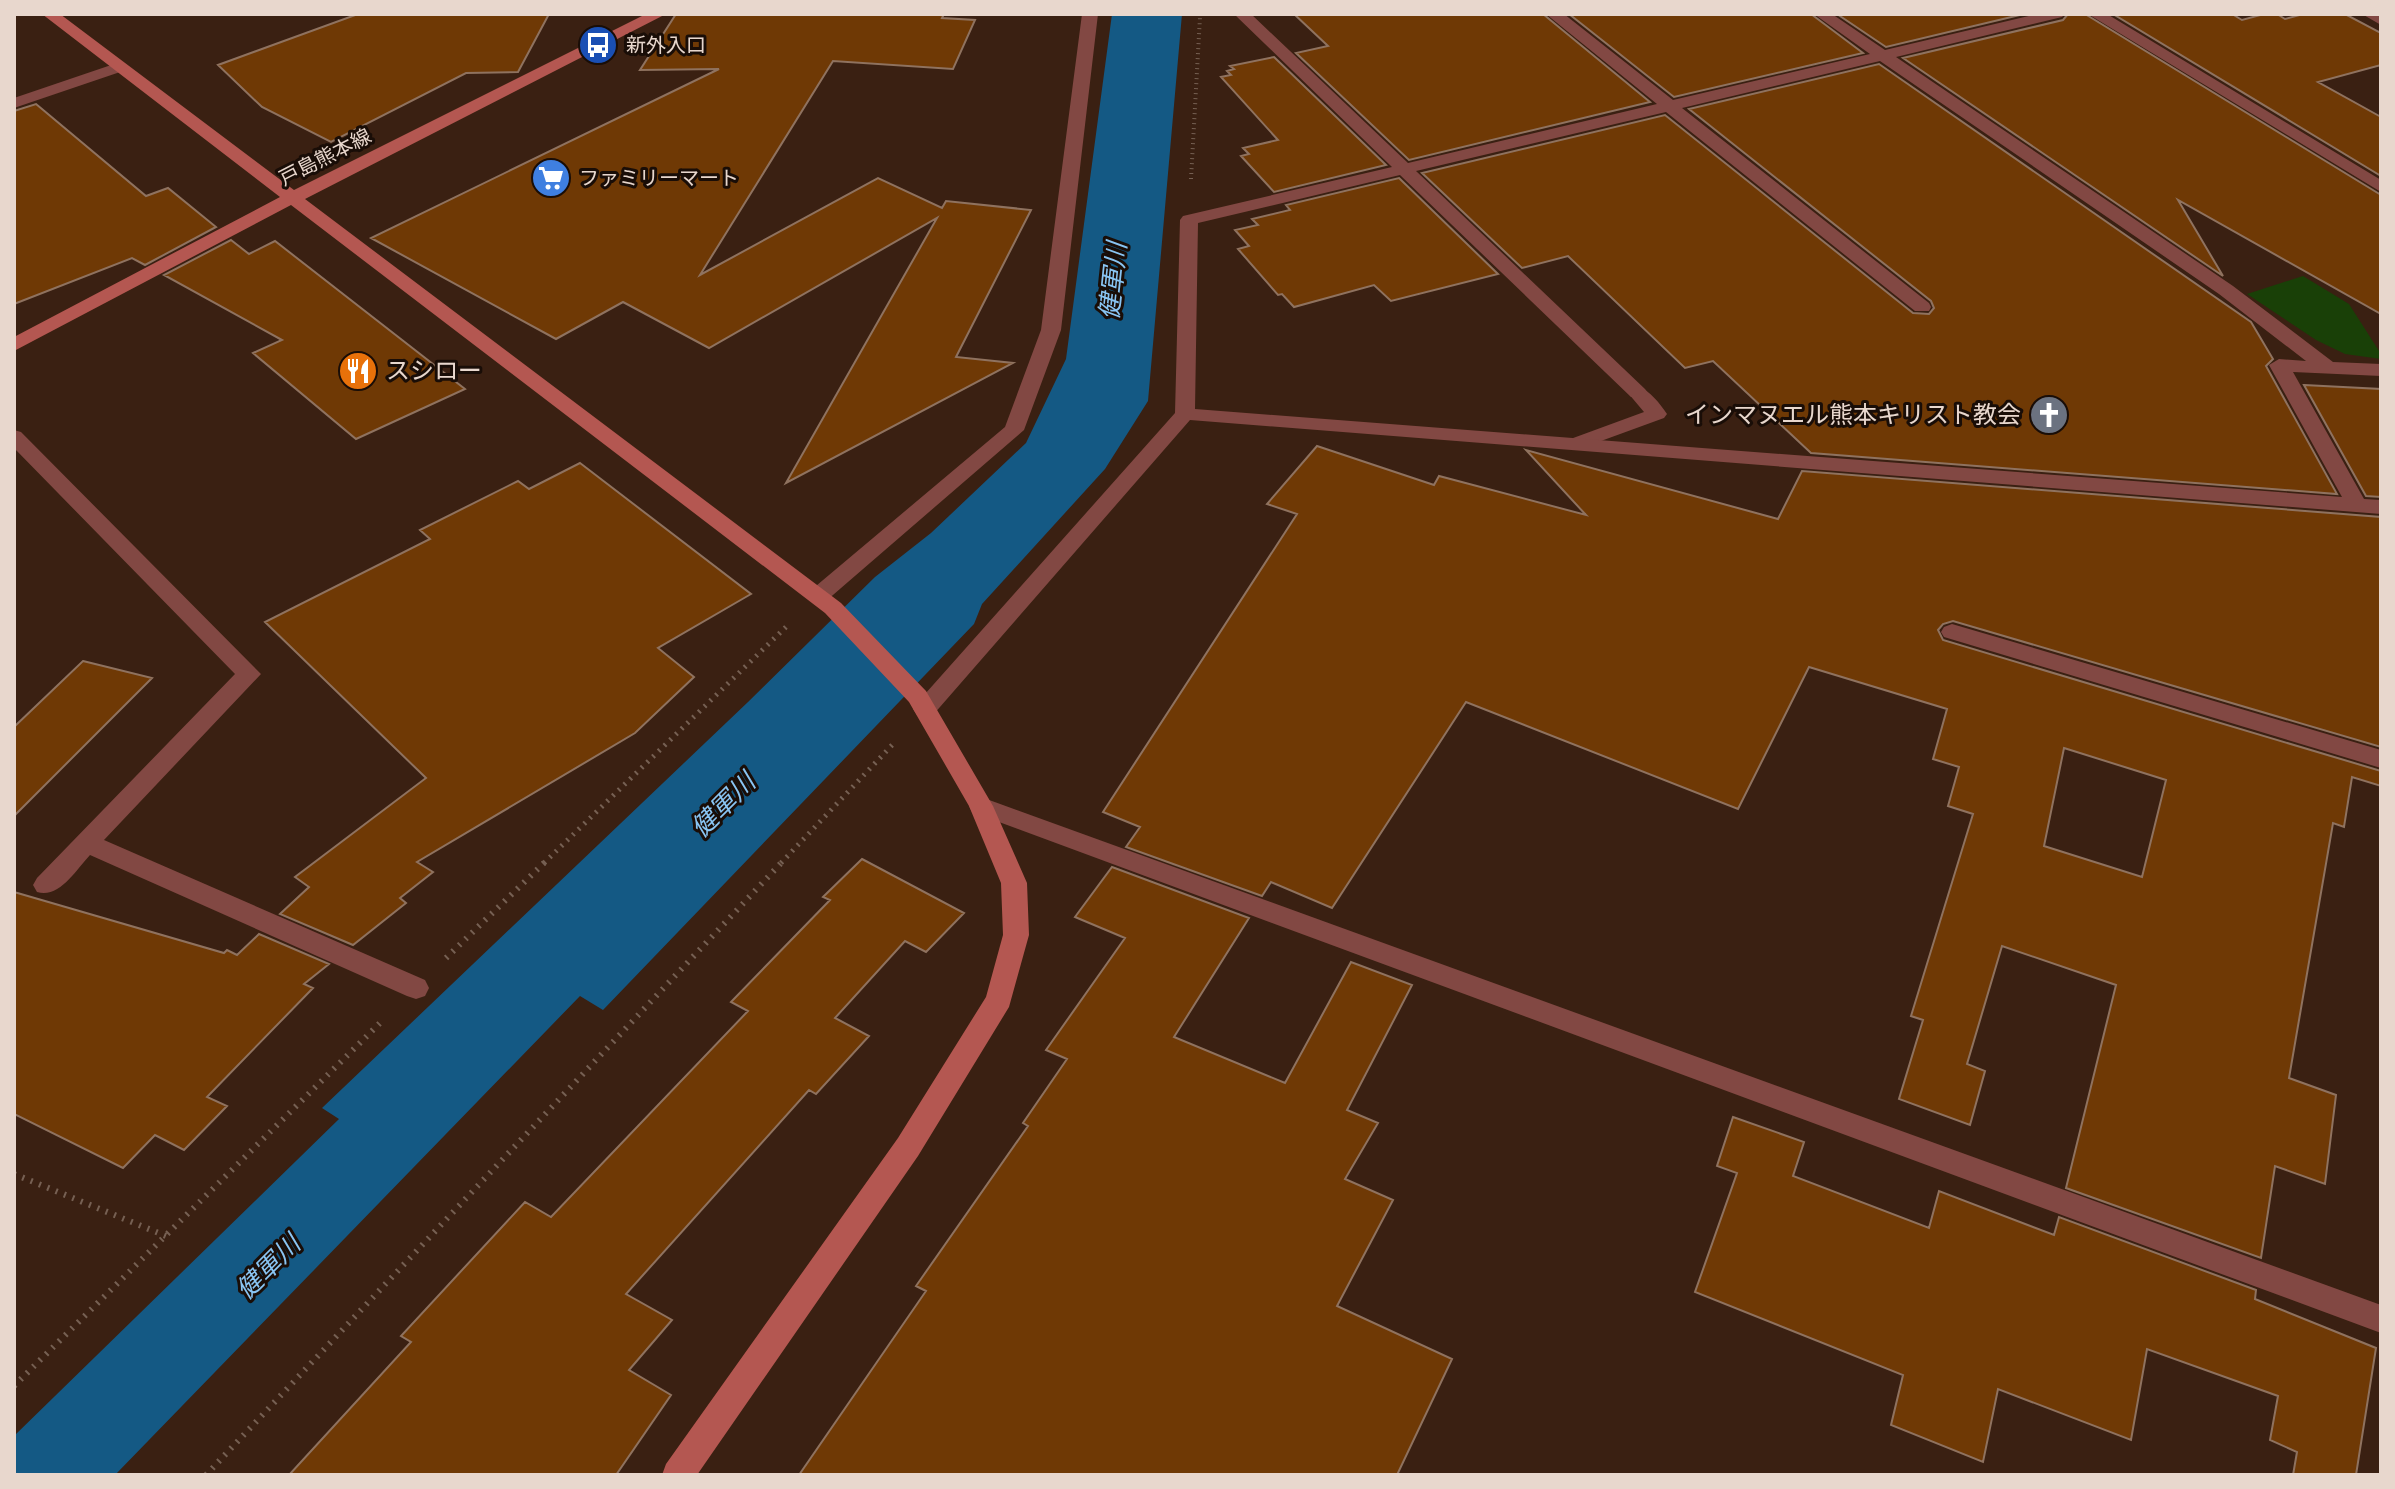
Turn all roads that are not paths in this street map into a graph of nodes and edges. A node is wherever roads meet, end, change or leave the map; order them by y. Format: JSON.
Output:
{"nodes":[{"id":1,"x":50,"y":14,"type":"edge"},
{"id":2,"x":658,"y":14,"type":"edge"},
{"id":3,"x":1090,"y":14,"type":"edge"},
{"id":4,"x":1242,"y":14,"type":"edge"},
{"id":5,"x":1554,"y":14,"type":"edge"},
{"id":6,"x":1822,"y":14,"type":"edge"},
{"id":7,"x":2057,"y":14,"type":"edge"},
{"id":8,"x":2096,"y":14,"type":"edge"},
{"id":9,"x":2370,"y":14,"type":"edge"},
{"id":10,"x":2381,"y":20,"type":"edge"},
{"id":11,"x":1882,"y":55,"type":"junction"},
{"id":12,"x":120,"y":67,"type":"junction"},
{"id":13,"x":14,"y":103,"type":"edge"},
{"id":14,"x":1669,"y":105,"type":"junction"},
{"id":15,"x":1404,"y":169,"type":"junction"},
{"id":16,"x":2381,"y":187,"type":"edge"},
{"id":17,"x":290,"y":199,"type":"junction"},
{"id":18,"x":1922,"y":307,"type":"dead end"},
{"id":19,"x":14,"y":345,"type":"edge"},
{"id":20,"x":2328,"y":368,"type":"junction"},
{"id":21,"x":2381,"y":370,"type":"edge"},
{"id":22,"x":1185,"y":414,"type":"junction"},
{"id":23,"x":15,"y":439,"type":"edge"},
{"id":24,"x":1572,"y":445,"type":"junction"},
{"id":25,"x":2357,"y":506,"type":"junction"},
{"id":26,"x":2381,"y":507,"type":"edge"},
{"id":27,"x":826,"y":602,"type":"junction"},
{"id":28,"x":1952,"y":632,"type":"dead end"},
{"id":29,"x":922,"y":703,"type":"junction"},
{"id":30,"x":2381,"y":759,"type":"edge"},
{"id":31,"x":981,"y":806,"type":"junction"},
{"id":32,"x":87,"y":843,"type":"junction"},
{"id":33,"x":46,"y":885,"type":"dead end"},
{"id":34,"x":416,"y":988,"type":"dead end"},
{"id":35,"x":2381,"y":1319,"type":"edge"},
{"id":36,"x":678,"y":1475,"type":"edge"}],
"edges":[{"from":1,"to":12,"type":"street"},
{"from":2,"to":17,"type":"street","name":"戸島熊本線"},
{"from":3,"to":27,"type":"street"},
{"from":4,"to":15,"type":"street"},
{"from":5,"to":14,"type":"street"},
{"from":6,"to":11,"type":"street"},
{"from":7,"to":11,"type":"street"},
{"from":8,"to":16,"type":"street"},
{"from":9,"to":10,"type":"street"},
{"from":11,"to":14,"type":"street"},
{"from":11,"to":20,"type":"street"},
{"from":12,"to":13,"type":"street"},
{"from":12,"to":17,"type":"street"},
{"from":14,"to":15,"type":"street"},
{"from":14,"to":18,"type":"street"},
{"from":15,"to":22,"type":"street"},
{"from":15,"to":24,"type":"street"},
{"from":17,"to":19,"type":"street","name":"戸島熊本線"},
{"from":17,"to":27,"type":"street"},
{"from":20,"to":21,"type":"street"},
{"from":20,"to":25,"type":"street"},
{"from":22,"to":24,"type":"street"},
{"from":22,"to":29,"type":"street"},
{"from":23,"to":32,"type":"street"},
{"from":24,"to":25,"type":"street"},
{"from":25,"to":26,"type":"street"},
{"from":27,"to":29,"type":"street"},
{"from":28,"to":30,"type":"street"},
{"from":29,"to":31,"type":"street"},
{"from":31,"to":35,"type":"street"},
{"from":31,"to":36,"type":"street"},
{"from":32,"to":33,"type":"street"},
{"from":32,"to":34,"type":"street"}]}
